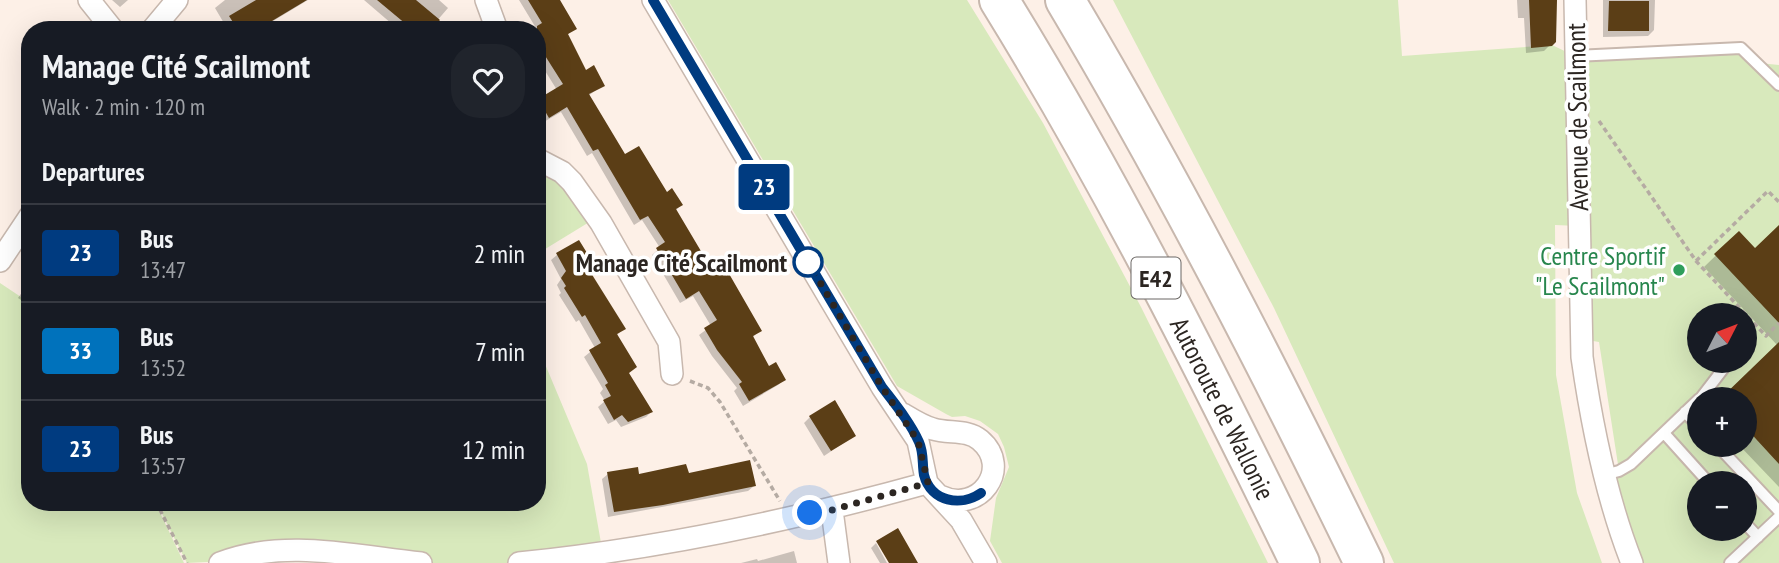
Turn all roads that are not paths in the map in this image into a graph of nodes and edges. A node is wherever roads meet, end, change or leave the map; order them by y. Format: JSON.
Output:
{"nodes":[{"id":1,"x":89,"y":0,"type":"edge"},
{"id":2,"x":177,"y":0,"type":"edge"},
{"id":3,"x":486,"y":0,"type":"edge"},
{"id":4,"x":653,"y":0,"type":"edge"},
{"id":5,"x":999,"y":0,"type":"edge"},
{"id":6,"x":1065,"y":0,"type":"edge"},
{"id":7,"x":1575,"y":0,"type":"edge"},
{"id":8,"x":106,"y":21,"type":"edge"},
{"id":9,"x":160,"y":21,"type":"edge"},
{"id":10,"x":494,"y":21,"type":"edge"},
{"id":11,"x":1575,"y":56,"type":"junction"},
{"id":12,"x":1779,"y":85,"type":"edge"},
{"id":13,"x":546,"y":164,"type":"edge"},
{"id":14,"x":21,"y":230,"type":"edge"},
{"id":15,"x":0,"y":261,"type":"edge"},
{"id":16,"x":1720,"y":373,"type":"edge"},
{"id":17,"x":672,"y":374,"type":"road end"},
{"id":18,"x":1709,"y":387,"type":"edge"},
{"id":19,"x":1685,"y":412,"type":"edge"},
{"id":20,"x":901,"y":413,"type":"junction"},
{"id":21,"x":951,"y":433,"type":"junction"},
{"id":22,"x":1664,"y":433,"type":"junction"},
{"id":23,"x":1728,"y":457,"type":"edge"},
{"id":24,"x":1698,"y":471,"type":"edge"},
{"id":25,"x":1604,"y":475,"type":"junction"},
{"id":26,"x":928,"y":479,"type":"junction"},
{"id":27,"x":981,"y":493,"type":"junction"},
{"id":28,"x":832,"y":510,"type":"junction"},
{"id":29,"x":1779,"y":511,"type":"edge"},
{"id":30,"x":1779,"y":517,"type":"edge"},
{"id":31,"x":1758,"y":537,"type":"joint"},
{"id":32,"x":981,"y":554,"type":"edge"},
{"id":33,"x":220,"y":563,"type":"edge"},
{"id":34,"x":421,"y":563,"type":"edge"},
{"id":35,"x":519,"y":563,"type":"edge"},
{"id":36,"x":839,"y":563,"type":"edge"},
{"id":37,"x":1300,"y":563,"type":"edge"},
{"id":38,"x":1364,"y":563,"type":"edge"},
{"id":39,"x":1632,"y":563,"type":"edge"},
{"id":40,"x":1730,"y":563,"type":"edge"}],
"edges":[{"from":1,"to":8,"type":"street"},
{"from":2,"to":9,"type":"street"},
{"from":3,"to":10,"type":"street"},
{"from":4,"to":20,"type":"street"},
{"from":5,"to":37,"type":"highway","name":"Autoroute de Wallonie","number":"E42"},
{"from":6,"to":38,"type":"highway","number":"E42"},
{"from":7,"to":11,"type":"street","name":"Avenue de Scailmont"},
{"from":11,"to":12,"type":"lane"},
{"from":11,"to":25,"type":"street","name":"Avenue de Scailmont"},
{"from":13,"to":17,"type":"street"},
{"from":14,"to":15,"type":"street"},
{"from":16,"to":18,"type":"lane"},
{"from":19,"to":22,"type":"lane"},
{"from":20,"to":21,"type":"street"},
{"from":20,"to":26,"type":"street"},
{"from":21,"to":26,"type":"street"},
{"from":21,"to":27,"type":"street"},
{"from":22,"to":24,"type":"lane"},
{"from":22,"to":25,"type":"lane"},
{"from":23,"to":29,"type":"lane"},
{"from":25,"to":39,"type":"street","name":"Avenue de Scailmont"},
{"from":26,"to":27,"type":"street"},
{"from":26,"to":28,"type":"street"},
{"from":26,"to":32,"type":"street"},
{"from":27,"to":32,"type":"street"},
{"from":28,"to":35,"type":"street"},
{"from":28,"to":36,"type":"street"},
{"from":30,"to":31,"type":"lane"},
{"from":31,"to":40,"type":"lane"},
{"from":33,"to":34,"type":"street"}]}
